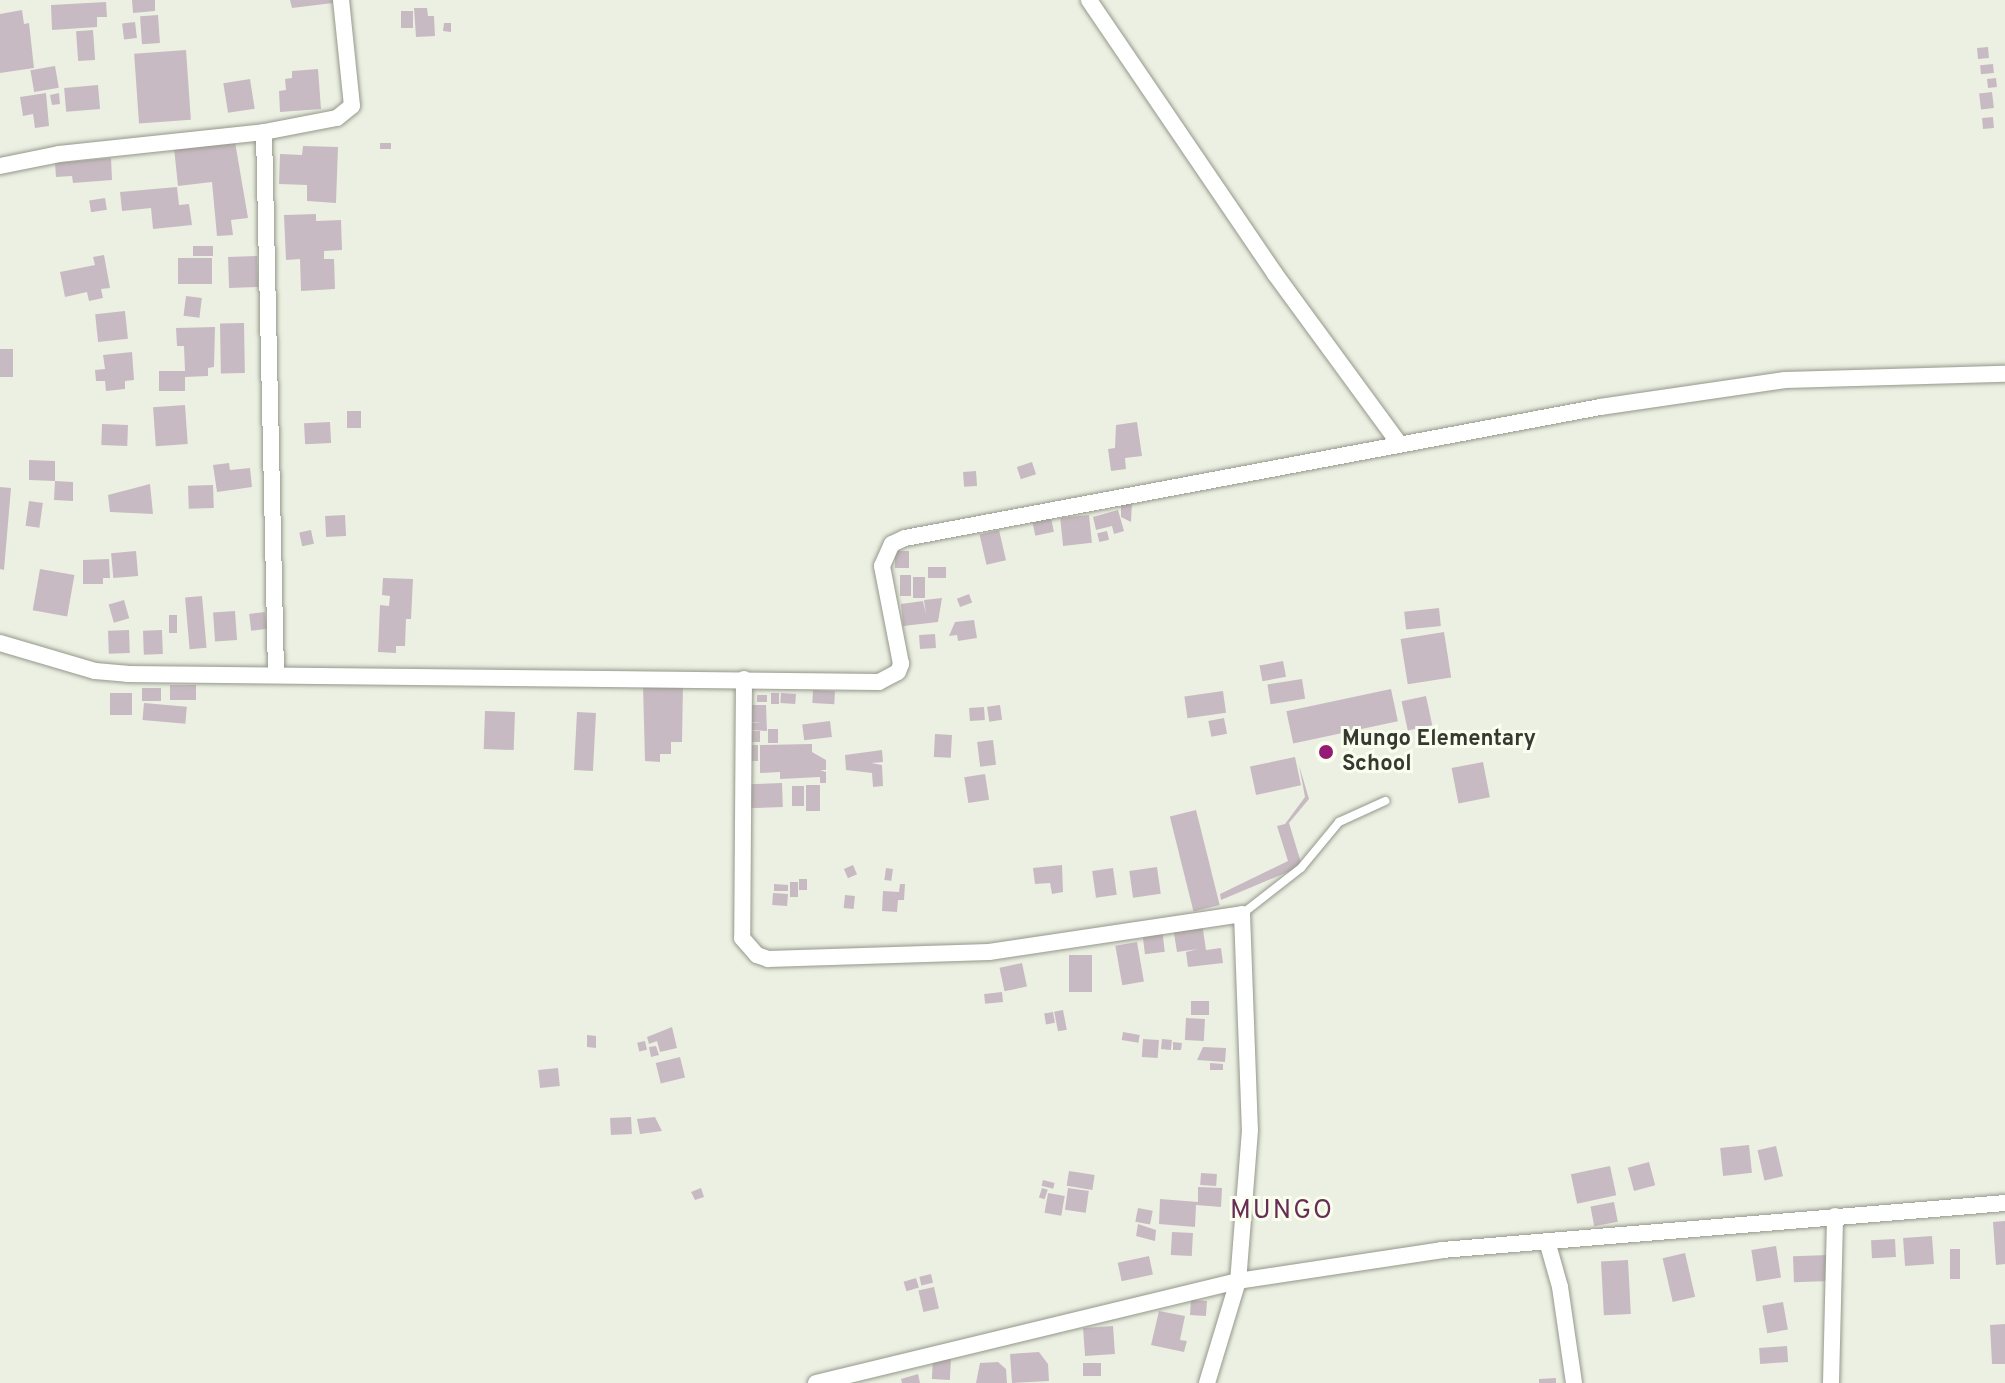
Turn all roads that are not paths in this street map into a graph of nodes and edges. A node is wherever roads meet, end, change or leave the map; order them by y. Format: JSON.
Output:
{"nodes":[{"id":1,"x":341,"y":0,"type":"edge"},
{"id":2,"x":1089,"y":0,"type":"edge"},
{"id":3,"x":264,"y":132,"type":"junction"},
{"id":4,"x":0,"y":166,"type":"edge"},
{"id":5,"x":2005,"y":374,"type":"edge"},
{"id":6,"x":1398,"y":442,"type":"junction"},
{"id":7,"x":0,"y":643,"type":"edge"},
{"id":8,"x":276,"y":675,"type":"junction"},
{"id":9,"x":744,"y":679,"type":"junction"},
{"id":10,"x":1385,"y":801,"type":"dead end"},
{"id":11,"x":1242,"y":914,"type":"junction"},
{"id":12,"x":2005,"y":1203,"type":"edge"},
{"id":13,"x":1835,"y":1216,"type":"junction"},
{"id":14,"x":1547,"y":1241,"type":"junction"},
{"id":15,"x":1238,"y":1281,"type":"junction"},
{"id":16,"x":816,"y":1383,"type":"edge"},
{"id":17,"x":1207,"y":1383,"type":"edge"},
{"id":18,"x":1574,"y":1383,"type":"edge"},
{"id":19,"x":1831,"y":1383,"type":"edge"}],
"edges":[{"from":1,"to":3,"type":"street"},
{"from":2,"to":6,"type":"street"},
{"from":3,"to":4,"type":"street"},
{"from":3,"to":8,"type":"street"},
{"from":5,"to":6,"type":"street"},
{"from":6,"to":9,"type":"street"},
{"from":7,"to":8,"type":"street"},
{"from":8,"to":9,"type":"street"},
{"from":9,"to":11,"type":"street"},
{"from":10,"to":11,"type":"lane"},
{"from":11,"to":15,"type":"street"},
{"from":12,"to":13,"type":"street"},
{"from":13,"to":14,"type":"street"},
{"from":13,"to":19,"type":"street"},
{"from":14,"to":15,"type":"street"},
{"from":14,"to":18,"type":"street"},
{"from":15,"to":16,"type":"street"},
{"from":15,"to":17,"type":"street"}]}
